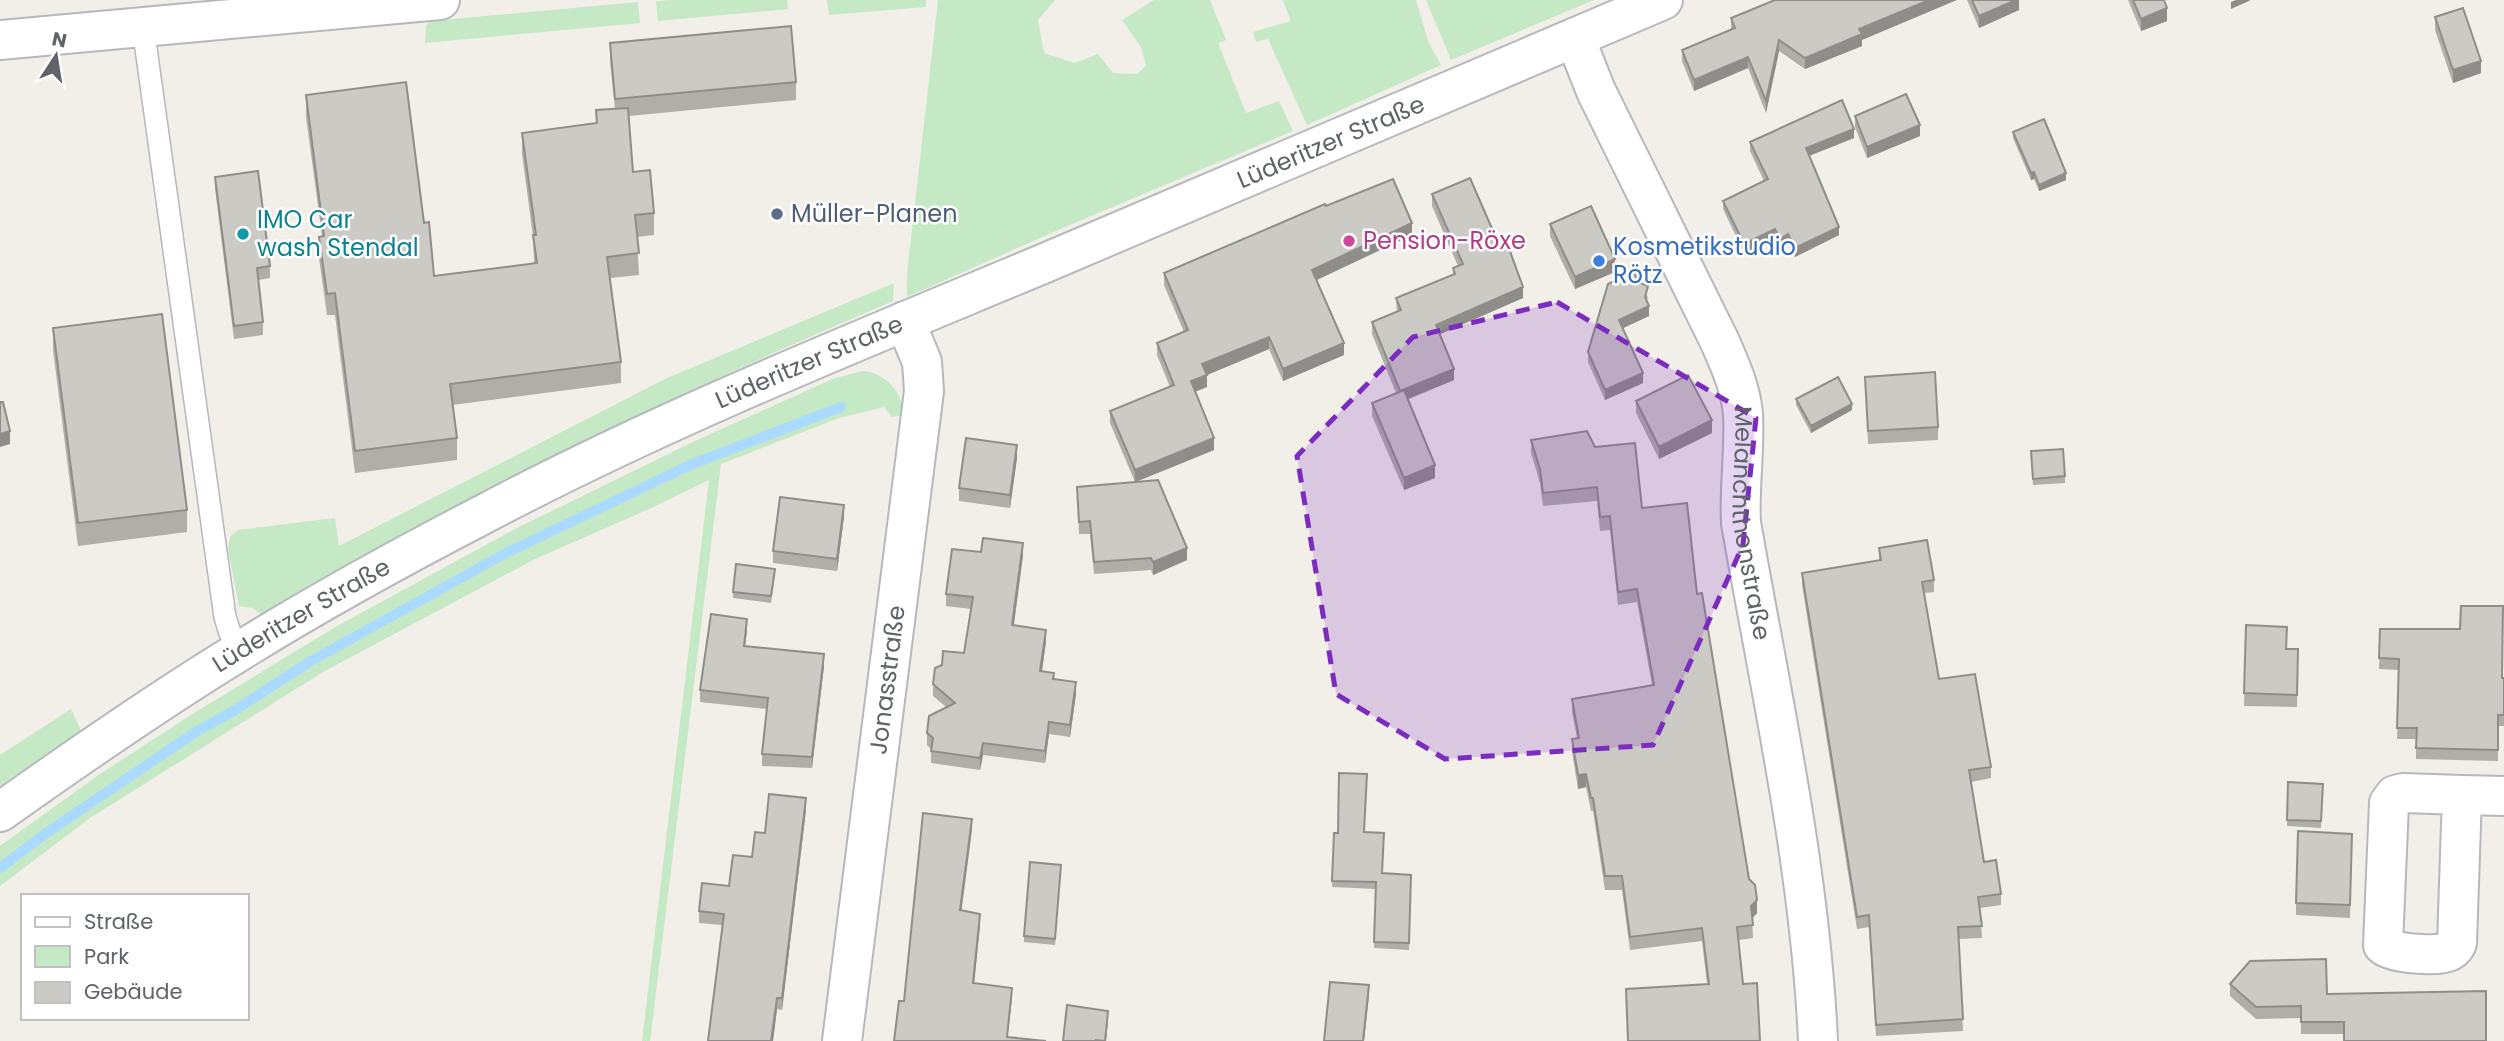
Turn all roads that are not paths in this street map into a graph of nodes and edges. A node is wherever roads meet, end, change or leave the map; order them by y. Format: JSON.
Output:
{"nodes":[{"id":1,"x":440,"y":0,"type":"edge"},
{"id":2,"x":1663,"y":0,"type":"edge"},
{"id":3,"x":143,"y":27,"type":"junction"},
{"id":4,"x":1574,"y":38,"type":"junction"},
{"id":5,"x":0,"y":40,"type":"edge"},
{"id":6,"x":905,"y":321,"type":"junction"},
{"id":7,"x":241,"y":650,"type":"junction"},
{"id":8,"x":2462,"y":795,"type":"dead end"},
{"id":9,"x":2504,"y":796,"type":"edge"},
{"id":10,"x":0,"y":812,"type":"edge"},
{"id":11,"x":842,"y":1041,"type":"edge"},
{"id":12,"x":1818,"y":1041,"type":"edge"}],
"edges":[{"from":1,"to":3,"type":"street"},
{"from":2,"to":4,"type":"street","name":"Lüderitzer Straße"},
{"from":3,"to":5,"type":"street"},
{"from":3,"to":7,"type":"lane"},
{"from":4,"to":6,"type":"street","name":"Lüderitzer Straße"},
{"from":4,"to":12,"type":"street","name":"Melanchthonstraße"},
{"from":6,"to":7,"type":"street","name":"Lüderitzer Straße"},
{"from":6,"to":11,"type":"street","name":"Jonasstraße"},
{"from":7,"to":10,"type":"street","name":"Lüderitzer Straße"},
{"from":8,"to":9,"type":"street"}]}
